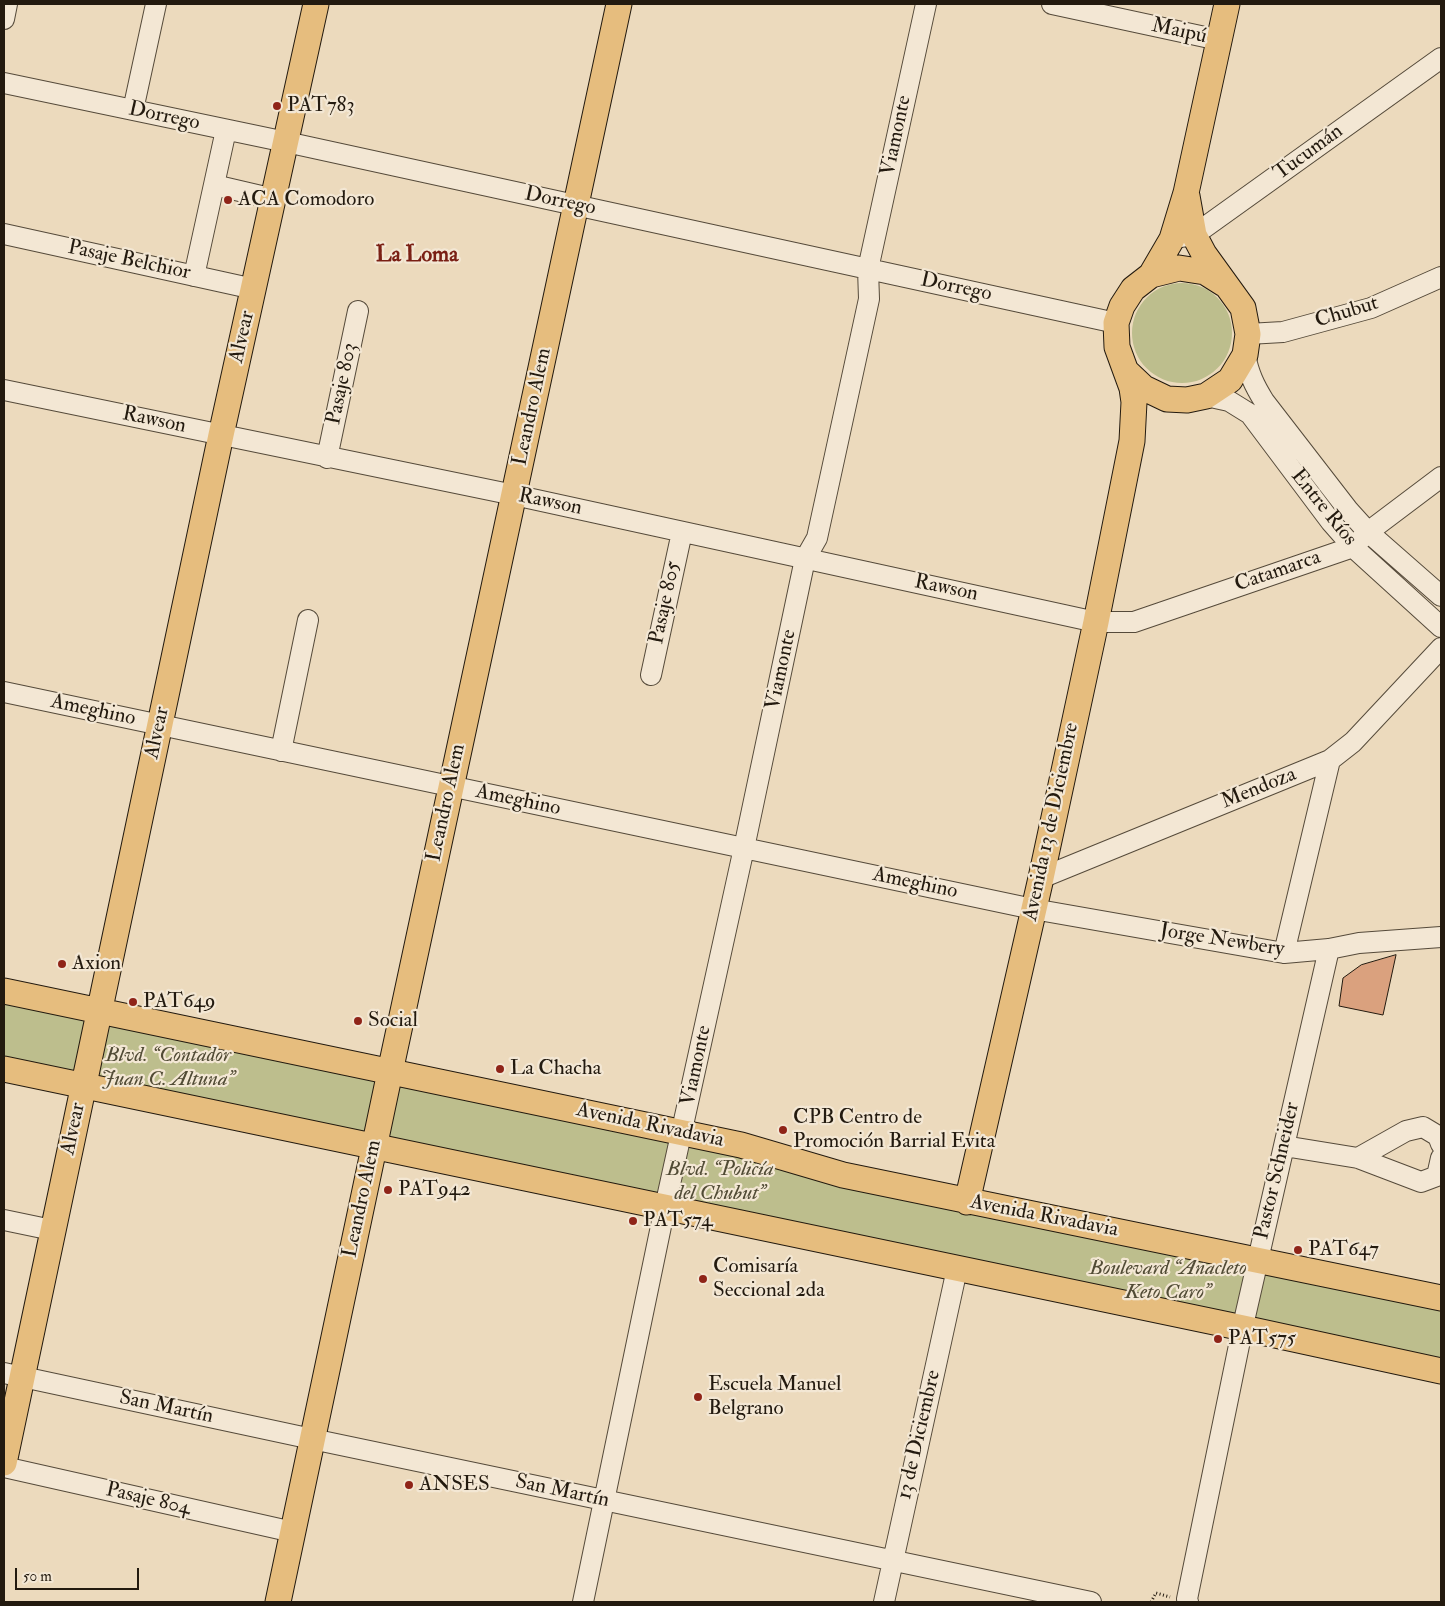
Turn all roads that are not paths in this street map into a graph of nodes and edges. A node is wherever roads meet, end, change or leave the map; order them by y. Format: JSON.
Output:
{"nodes":[{"id":1,"x":7,"y":4,"type":"edge"},
{"id":2,"x":156,"y":4,"type":"edge"},
{"id":3,"x":316,"y":4,"type":"edge"},
{"id":4,"x":619,"y":4,"type":"edge"},
{"id":5,"x":926,"y":4,"type":"edge"},
{"id":6,"x":1052,"y":4,"type":"edge"},
{"id":7,"x":1227,"y":4,"type":"edge"},
{"id":8,"x":4,"y":18,"type":"edge"},
{"id":9,"x":1219,"y":40,"type":"junction"},
{"id":10,"x":1441,"y":58,"type":"edge"},
{"id":11,"x":4,"y":82,"type":"edge"},
{"id":12,"x":134,"y":110,"type":"junction"},
{"id":13,"x":226,"y":130,"type":"junction"},
{"id":14,"x":286,"y":142,"type":"junction"},
{"id":15,"x":214,"y":185,"type":"junction"},
{"id":16,"x":274,"y":199,"type":"junction"},
{"id":17,"x":576,"y":205,"type":"junction"},
{"id":18,"x":4,"y":234,"type":"edge"},
{"id":19,"x":1183,"y":237,"type":"junction"},
{"id":20,"x":868,"y":269,"type":"junction"},
{"id":21,"x":1151,"y":275,"type":"junction"},
{"id":22,"x":194,"y":276,"type":"junction"},
{"id":23,"x":1441,"y":277,"type":"edge"},
{"id":24,"x":1227,"y":286,"type":"junction"},
{"id":25,"x":254,"y":289,"type":"junction"},
{"id":26,"x":358,"y":311,"type":"dead end"},
{"id":27,"x":1116,"y":323,"type":"junction"},
{"id":28,"x":1247,"y":344,"type":"junction"},
{"id":29,"x":1126,"y":370,"type":"junction"},
{"id":30,"x":4,"y":390,"type":"edge"},
{"id":31,"x":1206,"y":396,"type":"junction"},
{"id":32,"x":1167,"y":399,"type":"junction"},
{"id":33,"x":221,"y":435,"type":"junction"},
{"id":34,"x":1132,"y":441,"type":"junction"},
{"id":35,"x":328,"y":458,"type":"junction"},
{"id":36,"x":1441,"y":477,"type":"edge"},
{"id":37,"x":514,"y":495,"type":"junction"},
{"id":38,"x":682,"y":532,"type":"junction"},
{"id":39,"x":1368,"y":532,"type":"junction"},
{"id":40,"x":1353,"y":547,"type":"junction"},
{"id":41,"x":805,"y":559,"type":"junction"},
{"id":42,"x":1441,"y":596,"type":"edge"},
{"id":43,"x":308,"y":620,"type":"dead end"},
{"id":44,"x":1096,"y":622,"type":"junction"},
{"id":45,"x":1441,"y":627,"type":"edge"},
{"id":46,"x":1441,"y":648,"type":"edge"},
{"id":47,"x":651,"y":674,"type":"dead end"},
{"id":48,"x":4,"y":692,"type":"edge"},
{"id":49,"x":160,"y":725,"type":"junction"},
{"id":50,"x":282,"y":751,"type":"junction"},
{"id":51,"x":1330,"y":760,"type":"junction"},
{"id":52,"x":451,"y":786,"type":"junction"},
{"id":53,"x":744,"y":848,"type":"junction"},
{"id":54,"x":1041,"y":878,"type":"junction"},
{"id":55,"x":1033,"y":909,"type":"junction"},
{"id":56,"x":1441,"y":937,"type":"edge"},
{"id":57,"x":1329,"y":949,"type":"junction"},
{"id":58,"x":1284,"y":953,"type":"junction"},
{"id":59,"x":4,"y":991,"type":"edge"},
{"id":60,"x":99,"y":1011,"type":"junction"},
{"id":61,"x":4,"y":1069,"type":"edge"},
{"id":62,"x":390,"y":1072,"type":"junction"},
{"id":63,"x":83,"y":1085,"type":"junction"},
{"id":64,"x":682,"y":1133,"type":"junction"},
{"id":65,"x":1441,"y":1144,"type":"edge"},
{"id":66,"x":1284,"y":1146,"type":"junction"},
{"id":67,"x":374,"y":1147,"type":"junction"},
{"id":68,"x":1358,"y":1158,"type":"junction"},
{"id":69,"x":1441,"y":1158,"type":"edge"},
{"id":70,"x":967,"y":1202,"type":"junction"},
{"id":71,"x":665,"y":1207,"type":"junction"},
{"id":72,"x":4,"y":1220,"type":"edge"},
{"id":73,"x":52,"y":1230,"type":"junction"},
{"id":74,"x":1258,"y":1261,"type":"junction"},
{"id":75,"x":957,"y":1269,"type":"junction"},
{"id":76,"x":1441,"y":1298,"type":"edge"},
{"id":77,"x":1243,"y":1328,"type":"junction"},
{"id":78,"x":1441,"y":1371,"type":"edge"},
{"id":79,"x":12,"y":1375,"type":"edge"},
{"id":80,"x":312,"y":1439,"type":"junction"},
{"id":81,"x":4,"y":1463,"type":"edge"},
{"id":82,"x":4,"y":1467,"type":"edge"},
{"id":83,"x":605,"y":1501,"type":"junction"},
{"id":84,"x":293,"y":1532,"type":"junction"},
{"id":85,"x":892,"y":1561,"type":"junction"},
{"id":86,"x":1183,"y":1598,"type":"edge"},
{"id":87,"x":278,"y":1602,"type":"edge"},
{"id":88,"x":583,"y":1602,"type":"edge"},
{"id":89,"x":884,"y":1602,"type":"edge"},
{"id":90,"x":1091,"y":1602,"type":"edge"}],
"edges":[{"from":1,"to":8,"type":"street"},
{"from":2,"to":12,"type":"street"},
{"from":3,"to":14,"type":"main road","name":"Alvear"},
{"from":4,"to":17,"type":"main road","name":"Leandro Alem"},
{"from":5,"to":20,"type":"street","name":"Viamonte"},
{"from":6,"to":9,"type":"street","name":"Maipú"},
{"from":7,"to":9,"type":"main road"},
{"from":9,"to":19,"type":"main road"},
{"from":10,"to":19,"type":"street","name":"Tucumán"},
{"from":11,"to":12,"type":"street","name":"Dorrego"},
{"from":12,"to":13,"type":"street","name":"Dorrego"},
{"from":13,"to":14,"type":"street","name":"Dorrego"},
{"from":13,"to":15,"type":"street"},
{"from":14,"to":16,"type":"main road","name":"Alvear"},
{"from":14,"to":17,"type":"street","name":"Dorrego"},
{"from":15,"to":16,"type":"street"},
{"from":15,"to":22,"type":"street"},
{"from":16,"to":25,"type":"main road","name":"Alvear"},
{"from":17,"to":20,"type":"street","name":"Dorrego"},
{"from":17,"to":37,"type":"main road","name":"Leandro Alem"},
{"from":18,"to":22,"type":"street","name":"Pasaje Belchior"},
{"from":19,"to":21,"type":"main road"},
{"from":19,"to":24,"type":"main road"},
{"from":20,"to":27,"type":"street","name":"Dorrego"},
{"from":20,"to":41,"type":"street","name":"Viamonte"},
{"from":21,"to":24,"type":"main road"},
{"from":21,"to":27,"type":"main road"},
{"from":22,"to":25,"type":"street","name":"Pasaje Belchior"},
{"from":23,"to":28,"type":"street","name":"Chubut"},
{"from":24,"to":28,"type":"main road"},
{"from":25,"to":33,"type":"main road","name":"Alvear"},
{"from":26,"to":35,"type":"street","name":"Pasaje 803"},
{"from":27,"to":29,"type":"main road"},
{"from":28,"to":31,"type":"main road"},
{"from":28,"to":39,"type":"street","name":"Entre Ríos"},
{"from":29,"to":32,"type":"main road"},
{"from":29,"to":34,"type":"main road"},
{"from":30,"to":33,"type":"street","name":"Rawson"},
{"from":31,"to":32,"type":"main road"},
{"from":31,"to":40,"type":"street","name":"Entre Ríos"},
{"from":32,"to":34,"type":"main road"},
{"from":33,"to":35,"type":"street","name":"Rawson"},
{"from":33,"to":49,"type":"main road","name":"Alvear"},
{"from":34,"to":44,"type":"main road","name":"Avenida 13 de Diciembre"},
{"from":35,"to":37,"type":"street","name":"Rawson"},
{"from":36,"to":39,"type":"street","name":"Catamarca"},
{"from":37,"to":38,"type":"street","name":"Rawson"},
{"from":37,"to":52,"type":"main road","name":"Leandro Alem"},
{"from":38,"to":41,"type":"street","name":"Rawson"},
{"from":38,"to":47,"type":"street","name":"Pasaje 805"},
{"from":39,"to":40,"type":"street","name":"Catamarca"},
{"from":39,"to":42,"type":"street","name":"Entre Ríos"},
{"from":40,"to":44,"type":"street","name":"Catamarca"},
{"from":40,"to":45,"type":"street","name":"Entre Ríos"},
{"from":41,"to":44,"type":"street","name":"Rawson"},
{"from":41,"to":53,"type":"street","name":"Viamonte"},
{"from":43,"to":50,"type":"street"},
{"from":44,"to":54,"type":"main road","name":"Avenida 13 de Diciembre"},
{"from":46,"to":51,"type":"street","name":"Mendoza"},
{"from":48,"to":49,"type":"street","name":"Ameghino"},
{"from":49,"to":50,"type":"street","name":"Ameghino"},
{"from":49,"to":60,"type":"main road","name":"Alvear"},
{"from":50,"to":52,"type":"street","name":"Ameghino"},
{"from":51,"to":54,"type":"street","name":"Mendoza"},
{"from":51,"to":58,"type":"street"},
{"from":52,"to":53,"type":"street","name":"Ameghino"},
{"from":52,"to":62,"type":"main road","name":"Leandro Alem"},
{"from":53,"to":55,"type":"street","name":"Ameghino"},
{"from":53,"to":64,"type":"street","name":"Viamonte"},
{"from":54,"to":55,"type":"main road","name":"Avenida 13 de Diciembre"},
{"from":55,"to":58,"type":"street","name":"Jorge Newbery"},
{"from":55,"to":70,"type":"main road","name":"Avenida 13 de Diciembre"},
{"from":56,"to":57,"type":"street","name":"Jorge Newbery"},
{"from":57,"to":58,"type":"street","name":"Jorge Newbery"},
{"from":57,"to":66,"type":"street","name":"Pastor Schneider"},
{"from":59,"to":60,"type":"main road","name":"Avenida Rivadavia"},
{"from":60,"to":62,"type":"main road","name":"Avenida Rivadavia"},
{"from":60,"to":63,"type":"main road","name":"Alvear"},
{"from":61,"to":63,"type":"main road"},
{"from":62,"to":64,"type":"main road","name":"Avenida Rivadavia"},
{"from":62,"to":67,"type":"main road","name":"Leandro Alem"},
{"from":63,"to":67,"type":"main road"},
{"from":63,"to":73,"type":"main road","name":"Alvear"},
{"from":64,"to":70,"type":"main road","name":"Avenida Rivadavia"},
{"from":64,"to":71,"type":"street","name":"Viamonte"},
{"from":65,"to":68,"type":"street"},
{"from":66,"to":68,"type":"street"},
{"from":66,"to":74,"type":"street","name":"Pastor Schneider"},
{"from":67,"to":71,"type":"main road"},
{"from":67,"to":80,"type":"main road","name":"Leandro Alem"},
{"from":68,"to":69,"type":"street"},
{"from":70,"to":74,"type":"main road","name":"Avenida Rivadavia"},
{"from":71,"to":75,"type":"main road"},
{"from":71,"to":83,"type":"street","name":"Viamonte"},
{"from":72,"to":73,"type":"street"},
{"from":73,"to":79,"type":"main road","name":"Alvear"},
{"from":74,"to":76,"type":"main road","name":"Avenida Rivadavia"},
{"from":74,"to":77,"type":"street","name":"Pastor Schneider"},
{"from":75,"to":77,"type":"main road"},
{"from":75,"to":85,"type":"street","name":"13 de Diciembre"},
{"from":77,"to":78,"type":"main road"},
{"from":77,"to":86,"type":"street","name":"Pastor Schneider"},
{"from":79,"to":80,"type":"street","name":"San Martín"},
{"from":79,"to":81,"type":"main road","name":"Alvear"},
{"from":80,"to":83,"type":"street","name":"San Martín"},
{"from":80,"to":84,"type":"main road","name":"Leandro Alem"},
{"from":82,"to":84,"type":"street","name":"Pasaje 804"},
{"from":83,"to":85,"type":"street","name":"San Martín"},
{"from":83,"to":88,"type":"street","name":"Viamonte"},
{"from":84,"to":87,"type":"main road","name":"Leandro Alem"},
{"from":85,"to":89,"type":"street","name":"13 de Diciembre"},
{"from":85,"to":90,"type":"street","name":"San Martín"}]}
